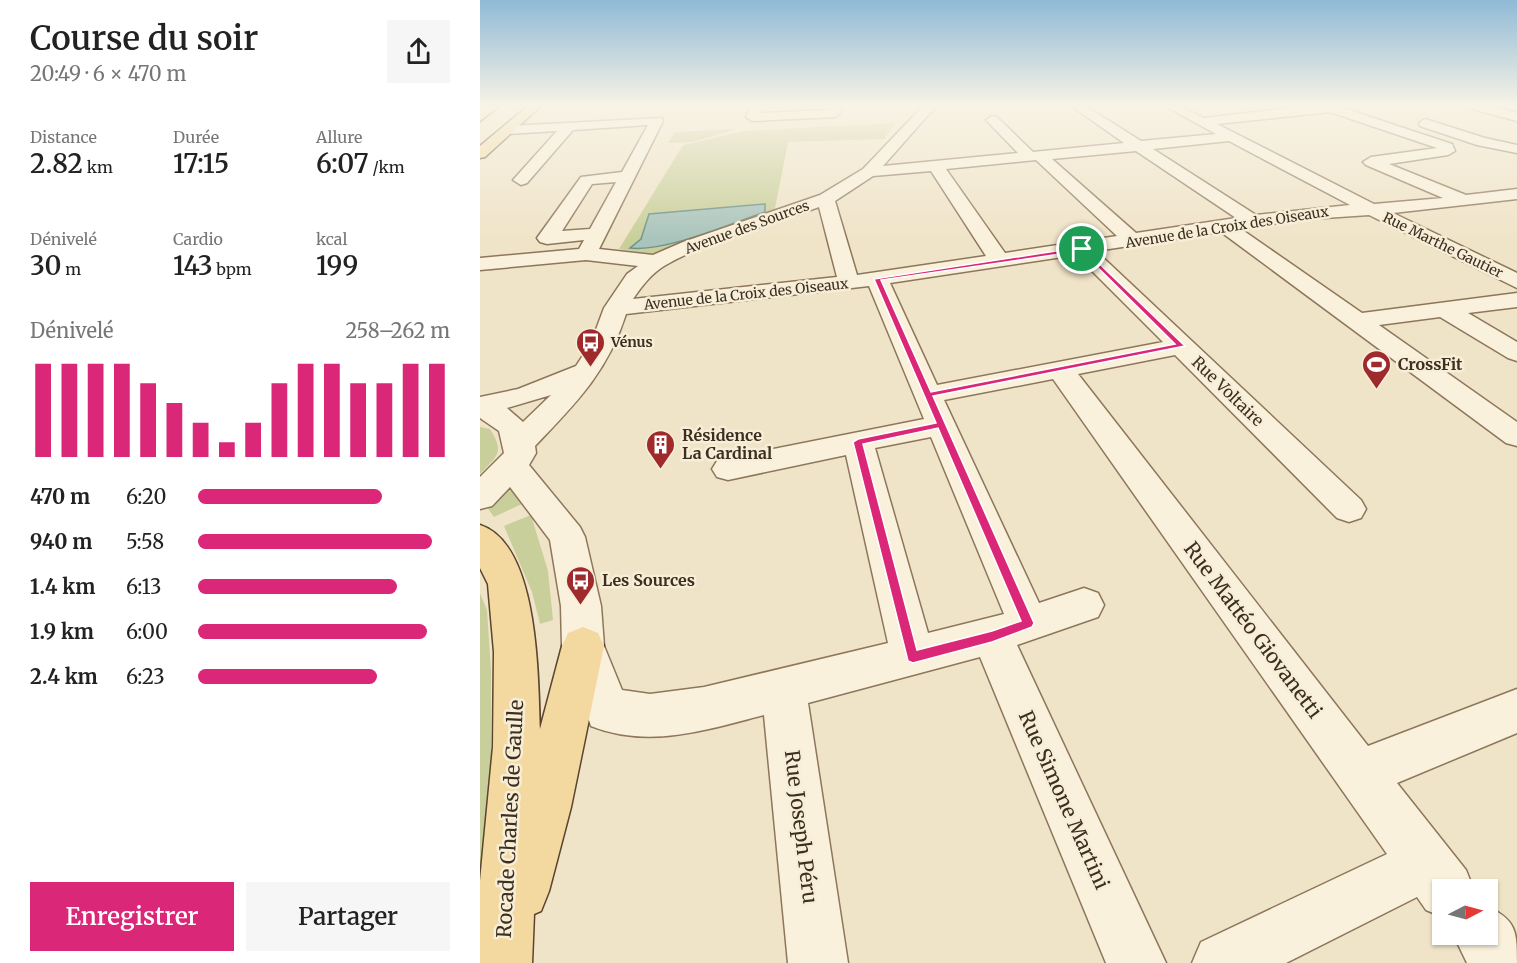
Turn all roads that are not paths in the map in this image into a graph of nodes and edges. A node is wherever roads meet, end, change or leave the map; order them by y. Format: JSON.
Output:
{"nodes":[{"id":1,"x":548,"y":150,"type":"edge"},
{"id":2,"x":641,"y":150,"type":"edge"},
{"id":3,"x":889,"y":150,"type":"edge"},
{"id":4,"x":1027,"y":150,"type":"edge"},
{"id":5,"x":1108,"y":150,"type":"edge"},
{"id":6,"x":1144,"y":150,"type":"edge"},
{"id":7,"x":1256,"y":150,"type":"edge"},
{"id":8,"x":1448,"y":150,"type":"edge"},
{"id":9,"x":1035,"y":157,"type":"junction"},
{"id":10,"x":936,"y":166,"type":"junction"},
{"id":11,"x":869,"y":172,"type":"junction"},
{"id":12,"x":627,"y":176,"type":"junction"},
{"id":13,"x":521,"y":180,"type":"dead end"},
{"id":14,"x":1517,"y":194,"type":"edge"},
{"id":15,"x":826,"y":199,"type":"junction"},
{"id":16,"x":1466,"y":201,"type":"junction"},
{"id":17,"x":1370,"y":208,"type":"junction"},
{"id":18,"x":1254,"y":222,"type":"junction"},
{"id":19,"x":1225,"y":226,"type":"junction"},
{"id":20,"x":597,"y":233,"type":"junction"},
{"id":21,"x":1133,"y":241,"type":"junction"},
{"id":22,"x":1082,"y":249,"type":"junction"},
{"id":23,"x":586,"y":254,"type":"junction"},
{"id":24,"x":1000,"y":261,"type":"junction"},
{"id":25,"x":656,"y":262,"type":"junction"},
{"id":26,"x":480,"y":264,"type":"edge"},
{"id":27,"x":863,"y":281,"type":"junction"},
{"id":28,"x":1517,"y":281,"type":"edge"},
{"id":29,"x":1517,"y":300,"type":"edge"},
{"id":30,"x":616,"y":308,"type":"junction"},
{"id":31,"x":1445,"y":310,"type":"junction"},
{"id":32,"x":1357,"y":321,"type":"junction"},
{"id":33,"x":1181,"y":346,"type":"junction"},
{"id":34,"x":1517,"y":353,"type":"edge"},
{"id":35,"x":590,"y":368,"type":"junction"},
{"id":36,"x":1060,"y":369,"type":"junction"},
{"id":37,"x":928,"y":395,"type":"junction"},
{"id":38,"x":480,"y":407,"type":"edge"},
{"id":39,"x":941,"y":425,"type":"junction"},
{"id":40,"x":1517,"y":436,"type":"edge"},
{"id":41,"x":858,"y":442,"type":"junction"},
{"id":42,"x":516,"y":455,"type":"junction"},
{"id":43,"x":728,"y":469,"type":"dead end"},
{"id":44,"x":480,"y":497,"type":"edge"},
{"id":45,"x":1349,"y":509,"type":"dead end"},
{"id":46,"x":480,"y":539,"type":"edge"},
{"id":47,"x":1084,"y":605,"type":"dead end"},
{"id":48,"x":1010,"y":630,"type":"junction"},
{"id":49,"x":583,"y":646,"type":"junction"},
{"id":50,"x":913,"y":657,"type":"junction"},
{"id":51,"x":784,"y":690,"type":"junction"},
{"id":52,"x":1517,"y":711,"type":"edge"},
{"id":53,"x":1359,"y":774,"type":"junction"},
{"id":54,"x":1436,"y":877,"type":"edge"},
{"id":55,"x":1490,"y":945,"type":"edge"},
{"id":56,"x":502,"y":958,"type":"edge"},
{"id":57,"x":818,"y":963,"type":"edge"},
{"id":58,"x":1136,"y":963,"type":"edge"},
{"id":59,"x":1222,"y":963,"type":"edge"},
{"id":60,"x":1504,"y":963,"type":"edge"}],
"edges":[{"from":1,"to":13,"type":"street"},
{"from":2,"to":12,"type":"street"},
{"from":3,"to":11,"type":"street","name":"Avenue des Sources"},
{"from":4,"to":9,"type":"street"},
{"from":5,"to":9,"type":"street"},
{"from":6,"to":18,"type":"street"},
{"from":7,"to":17,"type":"street","name":"Rue Marthe Gautier"},
{"from":8,"to":16,"type":"street"},
{"from":9,"to":10,"type":"street"},
{"from":9,"to":21,"type":"street"},
{"from":10,"to":11,"type":"street"},
{"from":10,"to":24,"type":"street"},
{"from":11,"to":15,"type":"street","name":"Avenue des Sources"},
{"from":12,"to":20,"type":"street"},
{"from":12,"to":20,"type":"street"},
{"from":14,"to":16,"type":"street","name":"Avenue de la Croix des Oiseaux"},
{"from":15,"to":25,"type":"street","name":"Avenue des Sources"},
{"from":15,"to":27,"type":"street","name":"Rue Simone Martini"},
{"from":16,"to":17,"type":"street","name":"Avenue de la Croix des Oiseaux"},
{"from":17,"to":18,"type":"street","name":"Avenue de la Croix des Oiseaux"},
{"from":17,"to":28,"type":"street","name":"Rue Marthe Gautier"},
{"from":18,"to":19,"type":"street","name":"Avenue de la Croix des Oiseaux"},
{"from":19,"to":21,"type":"street","name":"Avenue de la Croix des Oiseaux"},
{"from":19,"to":32,"type":"street"},
{"from":20,"to":23,"type":"street"},
{"from":21,"to":22,"type":"street","name":"Avenue de la Croix des Oiseaux"},
{"from":22,"to":24,"type":"street","name":"Avenue de la Croix des Oiseaux"},
{"from":22,"to":33,"type":"street","name":"Rue Voltaire"},
{"from":23,"to":25,"type":"street"},
{"from":23,"to":26,"type":"street"},
{"from":24,"to":27,"type":"street","name":"Avenue de la Croix des Oiseaux"},
{"from":25,"to":30,"type":"street","name":"Avenue des Sources"},
{"from":27,"to":30,"type":"street","name":"Avenue de la Croix des Oiseaux"},
{"from":27,"to":37,"type":"street","name":"Rue Simone Martini"},
{"from":29,"to":31,"type":"street"},
{"from":30,"to":35,"type":"street","name":"Avenue des Sources"},
{"from":31,"to":32,"type":"street"},
{"from":31,"to":34,"type":"street"},
{"from":32,"to":40,"type":"street"},
{"from":33,"to":36,"type":"street"},
{"from":33,"to":45,"type":"street","name":"Rue Voltaire"},
{"from":35,"to":38,"type":"street"},
{"from":35,"to":42,"type":"street","name":"Avenue des Sources"},
{"from":36,"to":37,"type":"street"},
{"from":36,"to":53,"type":"street","name":"Rue Mattéo Giovanetti"},
{"from":37,"to":39,"type":"street","name":"Rue Simone Martini"},
{"from":38,"to":42,"type":"street"},
{"from":39,"to":41,"type":"street"},
{"from":39,"to":48,"type":"street","name":"Rue Simone Martini"},
{"from":41,"to":43,"type":"street"},
{"from":41,"to":50,"type":"street"},
{"from":42,"to":44,"type":"street","name":"Avenue des Sources"},
{"from":42,"to":49,"type":"street"},
{"from":46,"to":56,"type":"main road","name":"Rocade Charles de Gaulle"},
{"from":47,"to":48,"type":"street"},
{"from":48,"to":50,"type":"street"},
{"from":48,"to":58,"type":"street","name":"Rue Simone Martini"},
{"from":49,"to":51,"type":"street"},
{"from":49,"to":56,"type":"main road"},
{"from":50,"to":51,"type":"street"},
{"from":51,"to":57,"type":"street","name":"Rue Joseph Péru"},
{"from":52,"to":53,"type":"street"},
{"from":53,"to":54,"type":"street","name":"Rue Mattéo Giovanetti"},
{"from":54,"to":59,"type":"street"},
{"from":55,"to":60,"type":"street"}]}
